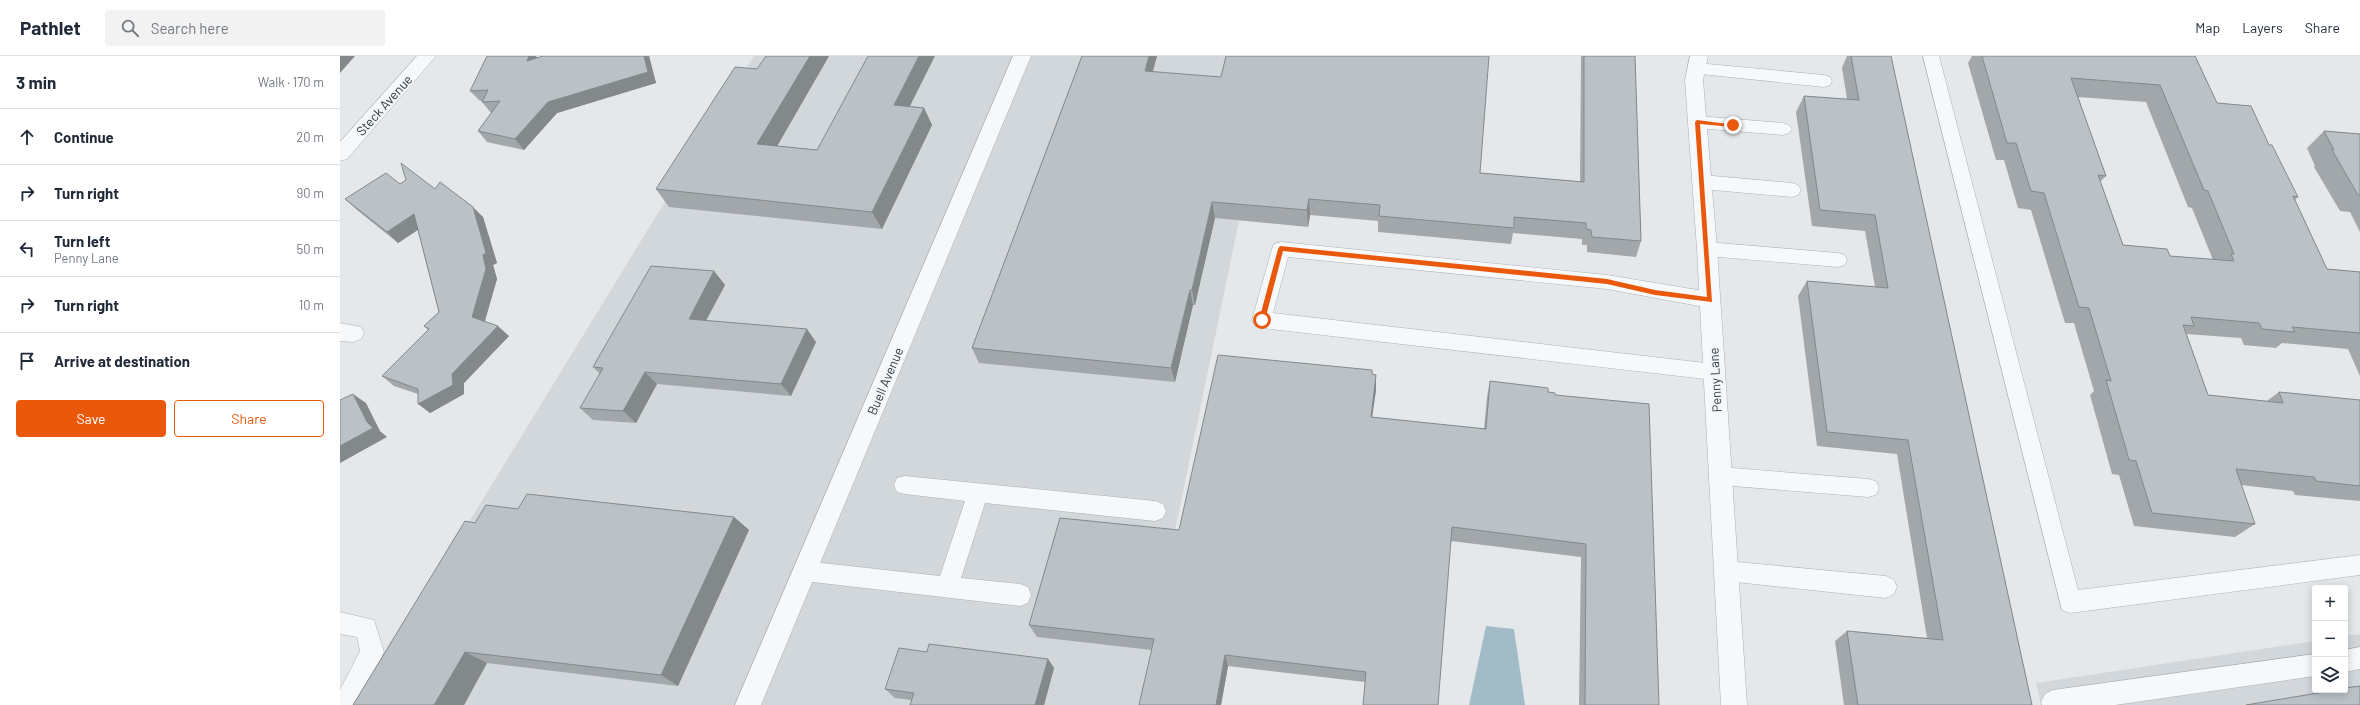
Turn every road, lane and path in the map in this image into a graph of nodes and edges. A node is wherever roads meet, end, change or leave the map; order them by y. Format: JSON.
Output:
{"nodes":[{"id":1,"x":427,"y":56,"type":"edge"},
{"id":2,"x":1022,"y":56,"type":"edge"},
{"id":3,"x":1931,"y":56,"type":"edge"},
{"id":4,"x":1698,"y":63,"type":"edge"},
{"id":5,"x":1824,"y":81,"type":"dead end"},
{"id":6,"x":1697,"y":122,"type":"junction"},
{"id":7,"x":1783,"y":129,"type":"dead end"},
{"id":8,"x":340,"y":154,"type":"edge"},
{"id":9,"x":1702,"y":182,"type":"junction"},
{"id":10,"x":1792,"y":190,"type":"dead end"},
{"id":11,"x":1707,"y":249,"type":"junction"},
{"id":12,"x":1838,"y":260,"type":"dead end"},
{"id":13,"x":1710,"y":300,"type":"junction"},
{"id":14,"x":1714,"y":372,"type":"junction"},
{"id":15,"x":1720,"y":476,"type":"junction"},
{"id":16,"x":905,"y":485,"type":"dead end"},
{"id":17,"x":1868,"y":488,"type":"dead end"},
{"id":18,"x":978,"y":492,"type":"junction"},
{"id":19,"x":1155,"y":511,"type":"dead end"},
{"id":20,"x":2360,"y":565,"type":"edge"},
{"id":21,"x":1726,"y":571,"type":"junction"},
{"id":22,"x":804,"y":572,"type":"junction"},
{"id":23,"x":947,"y":587,"type":"junction"},
{"id":24,"x":1886,"y":587,"type":"dead end"},
{"id":25,"x":1020,"y":595,"type":"dead end"},
{"id":26,"x":340,"y":623,"type":"edge"},
{"id":27,"x":2360,"y":658,"type":"edge"},
{"id":28,"x":2348,"y":660,"type":"edge"},
{"id":29,"x":2312,"y":665,"type":"edge"},
{"id":30,"x":345,"y":705,"type":"edge"},
{"id":31,"x":748,"y":705,"type":"edge"},
{"id":32,"x":1734,"y":705,"type":"edge"},
{"id":33,"x":2054,"y":705,"type":"edge"}],
"edges":[{"from":1,"to":8,"type":"street","name":"Steck Avenue"},
{"from":2,"to":22,"type":"street","name":"Buell Avenue"},
{"from":3,"to":20,"type":"lane"},
{"from":4,"to":5,"type":"lane"},
{"from":4,"to":6,"type":"street","name":"Penny Lane"},
{"from":6,"to":7,"type":"lane"},
{"from":6,"to":9,"type":"street","name":"Penny Lane"},
{"from":9,"to":10,"type":"lane"},
{"from":9,"to":11,"type":"street","name":"Penny Lane"},
{"from":11,"to":12,"type":"lane"},
{"from":11,"to":13,"type":"street","name":"Penny Lane"},
{"from":13,"to":14,"type":"street","name":"Penny Lane"},
{"from":13,"to":14,"type":"lane"},
{"from":14,"to":15,"type":"street","name":"Penny Lane"},
{"from":15,"to":17,"type":"lane"},
{"from":15,"to":21,"type":"street","name":"Penny Lane"},
{"from":16,"to":18,"type":"lane"},
{"from":18,"to":19,"type":"lane"},
{"from":18,"to":23,"type":"lane"},
{"from":21,"to":24,"type":"lane"},
{"from":21,"to":32,"type":"street","name":"Penny Lane"},
{"from":22,"to":23,"type":"lane"},
{"from":22,"to":31,"type":"street","name":"Buell Avenue"},
{"from":23,"to":25,"type":"lane"},
{"from":26,"to":30,"type":"lane"},
{"from":27,"to":28,"type":"lane"},
{"from":29,"to":33,"type":"lane"}]}
